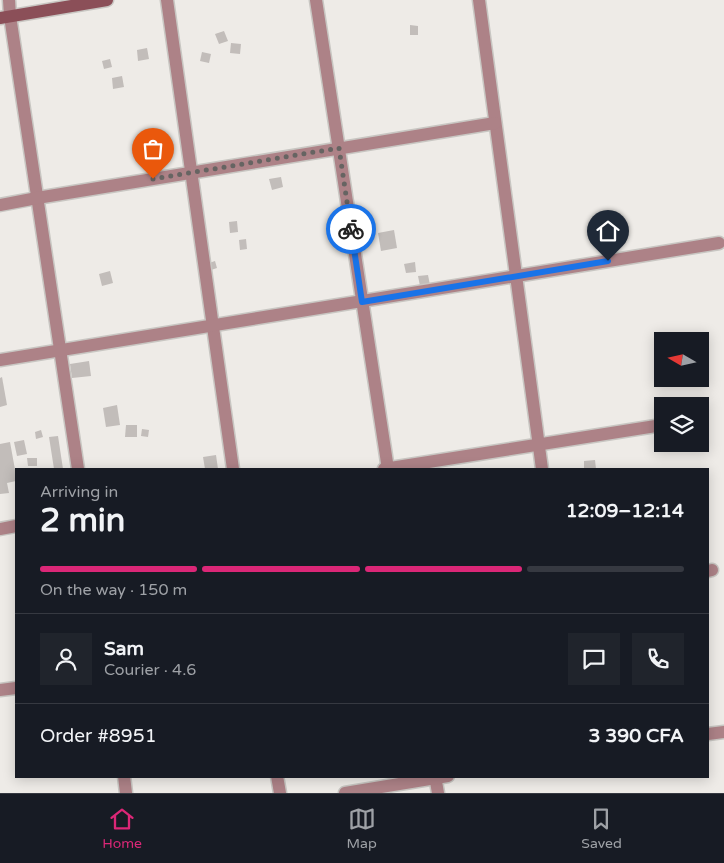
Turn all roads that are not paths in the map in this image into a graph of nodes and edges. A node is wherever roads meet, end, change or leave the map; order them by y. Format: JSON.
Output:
{"nodes":[{"id":1,"x":9,"y":0,"type":"edge"},
{"id":2,"x":107,"y":0,"type":"edge"},
{"id":3,"x":167,"y":0,"type":"edge"},
{"id":4,"x":316,"y":0,"type":"edge"},
{"id":5,"x":479,"y":0,"type":"edge"},
{"id":6,"x":5,"y":17,"type":"edge"},
{"id":7,"x":495,"y":123,"type":"junction"},
{"id":8,"x":339,"y":148,"type":"junction"},
{"id":9,"x":192,"y":173,"type":"junction"},
{"id":10,"x":37,"y":198,"type":"junction"},
{"id":11,"x":0,"y":206,"type":"edge"},
{"id":12,"x":719,"y":243,"type":"dead end"},
{"id":13,"x":516,"y":276,"type":"junction"},
{"id":14,"x":362,"y":302,"type":"junction"},
{"id":15,"x":213,"y":326,"type":"junction"},
{"id":16,"x":60,"y":351,"type":"junction"},
{"id":17,"x":0,"y":360,"type":"edge"},
{"id":18,"x":654,"y":426,"type":"edge"},
{"id":19,"x":538,"y":445,"type":"junction"},
{"id":20,"x":78,"y":468,"type":"edge"},
{"id":21,"x":233,"y":468,"type":"edge"},
{"id":22,"x":387,"y":468,"type":"edge"},
{"id":23,"x":393,"y":468,"type":"edge"},
{"id":24,"x":542,"y":468,"type":"edge"},
{"id":25,"x":15,"y":526,"type":"edge"},
{"id":26,"x":0,"y":529,"type":"edge"},
{"id":27,"x":15,"y":688,"type":"edge"},
{"id":28,"x":0,"y":690,"type":"edge"},
{"id":29,"x":724,"y":732,"type":"edge"},
{"id":30,"x":709,"y":734,"type":"edge"},
{"id":31,"x":124,"y":778,"type":"edge"},
{"id":32,"x":277,"y":778,"type":"edge"},
{"id":33,"x":433,"y":778,"type":"edge"},
{"id":34,"x":439,"y":778,"type":"edge"},
{"id":35,"x":126,"y":793,"type":"edge"},
{"id":36,"x":280,"y":793,"type":"edge"},
{"id":37,"x":345,"y":793,"type":"edge"},
{"id":38,"x":438,"y":793,"type":"edge"}],
"edges":[{"from":1,"to":6,"type":"street"},
{"from":2,"to":6,"type":"street"},
{"from":3,"to":9,"type":"street"},
{"from":4,"to":8,"type":"street"},
{"from":5,"to":7,"type":"street"},
{"from":6,"to":10,"type":"street"},
{"from":7,"to":8,"type":"street"},
{"from":7,"to":13,"type":"street"},
{"from":8,"to":9,"type":"street"},
{"from":8,"to":14,"type":"street"},
{"from":9,"to":10,"type":"street"},
{"from":9,"to":15,"type":"street"},
{"from":10,"to":11,"type":"street"},
{"from":10,"to":16,"type":"street"},
{"from":12,"to":13,"type":"street"},
{"from":13,"to":14,"type":"street"},
{"from":13,"to":19,"type":"street"},
{"from":14,"to":15,"type":"street"},
{"from":14,"to":22,"type":"street"},
{"from":15,"to":16,"type":"street"},
{"from":15,"to":21,"type":"street"},
{"from":16,"to":17,"type":"street"},
{"from":16,"to":20,"type":"street"},
{"from":18,"to":19,"type":"street"},
{"from":19,"to":23,"type":"street"},
{"from":19,"to":24,"type":"street"},
{"from":25,"to":26,"type":"street"},
{"from":27,"to":28,"type":"street"},
{"from":29,"to":30,"type":"street"},
{"from":31,"to":35,"type":"street"},
{"from":32,"to":36,"type":"street"},
{"from":33,"to":37,"type":"street"},
{"from":34,"to":38,"type":"street"}]}
